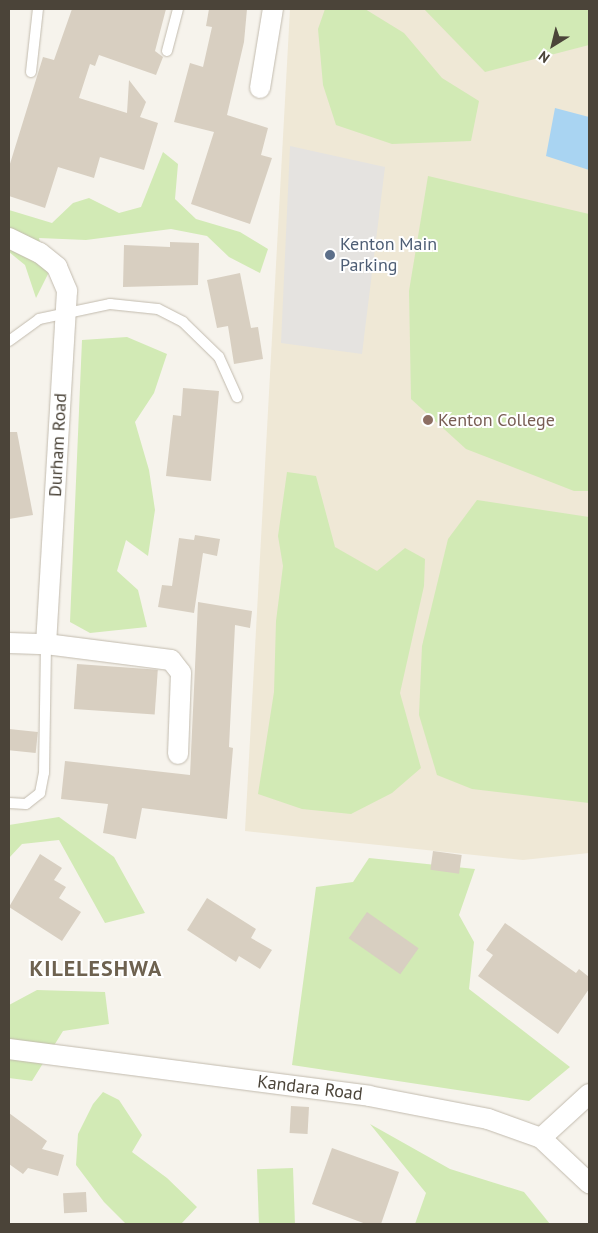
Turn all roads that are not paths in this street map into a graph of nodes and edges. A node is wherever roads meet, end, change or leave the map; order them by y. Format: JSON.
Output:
{"nodes":[{"id":1,"x":38,"y":9,"type":"edge"},
{"id":2,"x":178,"y":9,"type":"edge"},
{"id":3,"x":273,"y":9,"type":"edge"},
{"id":4,"x":167,"y":51,"type":"dead end"},
{"id":5,"x":31,"y":72,"type":"dead end"},
{"id":6,"x":260,"y":88,"type":"dead end"},
{"id":7,"x":9,"y":238,"type":"edge"},
{"id":8,"x":65,"y":314,"type":"junction"},
{"id":9,"x":9,"y":341,"type":"edge"},
{"id":10,"x":237,"y":397,"type":"dead end"},
{"id":11,"x":9,"y":643,"type":"edge"},
{"id":12,"x":46,"y":644,"type":"junction"},
{"id":13,"x":178,"y":754,"type":"dead end"},
{"id":14,"x":9,"y":803,"type":"edge"},
{"id":15,"x":9,"y":1049,"type":"edge"},
{"id":16,"x":589,"y":1094,"type":"edge"},
{"id":17,"x":541,"y":1138,"type":"junction"},
{"id":18,"x":589,"y":1183,"type":"edge"}],
"edges":[{"from":1,"to":5,"type":"lane"},
{"from":2,"to":4,"type":"lane"},
{"from":3,"to":6,"type":"street"},
{"from":7,"to":8,"type":"street","name":"Durham Road"},
{"from":8,"to":9,"type":"lane"},
{"from":8,"to":10,"type":"lane"},
{"from":8,"to":12,"type":"street","name":"Durham Road"},
{"from":11,"to":12,"type":"street"},
{"from":12,"to":13,"type":"street"},
{"from":12,"to":14,"type":"lane"},
{"from":15,"to":17,"type":"street","name":"Kandara Road"},
{"from":16,"to":17,"type":"street"},
{"from":17,"to":18,"type":"street","name":"Kandara Road"}]}
